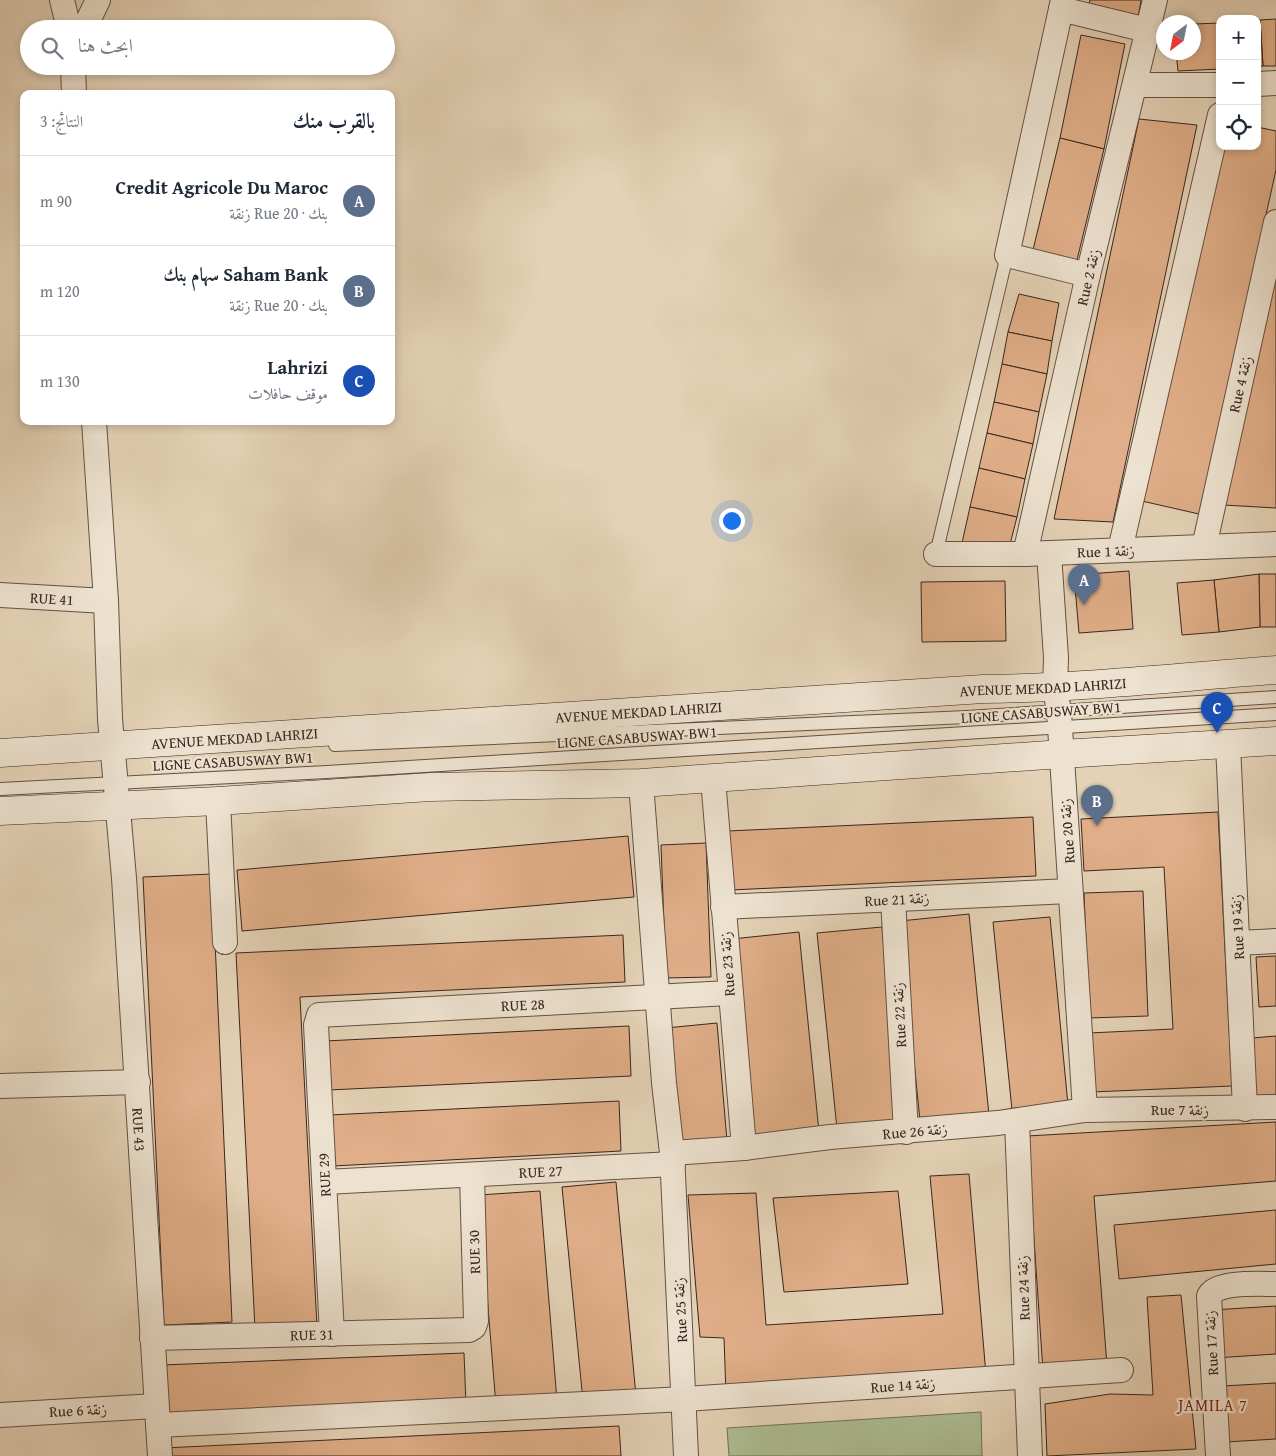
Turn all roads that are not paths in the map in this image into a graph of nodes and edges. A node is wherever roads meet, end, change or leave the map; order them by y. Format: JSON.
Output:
{"nodes":[{"id":1,"x":62,"y":0,"type":"edge"},
{"id":2,"x":98,"y":0,"type":"edge"},
{"id":3,"x":1155,"y":0,"type":"edge"},
{"id":4,"x":1062,"y":4,"type":"edge"},
{"id":5,"x":67,"y":20,"type":"edge"},
{"id":6,"x":88,"y":20,"type":"edge"},
{"id":7,"x":1148,"y":30,"type":"junction"},
{"id":8,"x":73,"y":75,"type":"edge"},
{"id":9,"x":1261,"y":84,"type":"edge"},
{"id":10,"x":1276,"y":84,"type":"edge"},
{"id":11,"x":1135,"y":85,"type":"junction"},
{"id":12,"x":1216,"y":85,"type":"edge"},
{"id":13,"x":74,"y":90,"type":"edge"},
{"id":14,"x":1216,"y":132,"type":"edge"},
{"id":15,"x":1276,"y":222,"type":"edge"},
{"id":16,"x":1007,"y":254,"type":"junction"},
{"id":17,"x":1088,"y":275,"type":"junction"},
{"id":18,"x":94,"y":425,"type":"edge"},
{"id":19,"x":1276,"y":544,"type":"edge"},
{"id":20,"x":1204,"y":547,"type":"junction"},
{"id":21,"x":1120,"y":550,"type":"junction"},
{"id":22,"x":1049,"y":553,"type":"junction"},
{"id":23,"x":936,"y":554,"type":"joint"},
{"id":24,"x":1025,"y":554,"type":"junction"},
{"id":25,"x":0,"y":595,"type":"edge"},
{"id":26,"x":106,"y":601,"type":"junction"},
{"id":27,"x":1276,"y":670,"type":"edge"},
{"id":28,"x":1276,"y":697,"type":"edge"},
{"id":29,"x":1276,"y":714,"type":"edge"},
{"id":30,"x":1059,"y":720,"type":"junction"},
{"id":31,"x":1276,"y":741,"type":"edge"},
{"id":32,"x":1228,"y":745,"type":"junction"},
{"id":33,"x":113,"y":751,"type":"junction"},
{"id":34,"x":0,"y":753,"type":"edge"},
{"id":35,"x":0,"y":765,"type":"edge"},
{"id":36,"x":713,"y":778,"type":"junction"},
{"id":37,"x":641,"y":783,"type":"junction"},
{"id":38,"x":0,"y":789,"type":"edge"},
{"id":39,"x":116,"y":794,"type":"junction"},
{"id":40,"x":218,"y":802,"type":"junction"},
{"id":41,"x":0,"y":811,"type":"edge"},
{"id":42,"x":1070,"y":891,"type":"junction"},
{"id":43,"x":893,"y":899,"type":"junction"},
{"id":44,"x":723,"y":907,"type":"junction"},
{"id":45,"x":1276,"y":941,"type":"edge"},
{"id":46,"x":225,"y":942,"type":"dead end"},
{"id":47,"x":1238,"y":943,"type":"junction"},
{"id":48,"x":729,"y":993,"type":"junction"},
{"id":49,"x":658,"y":996,"type":"junction"},
{"id":50,"x":317,"y":1017,"type":"joint"},
{"id":51,"x":138,"y":1082,"type":"junction"},
{"id":52,"x":0,"y":1086,"type":"edge"},
{"id":53,"x":1276,"y":1107,"type":"edge"},
{"id":54,"x":1245,"y":1109,"type":"junction"},
{"id":55,"x":1085,"y":1110,"type":"junction"},
{"id":56,"x":1017,"y":1121,"type":"junction"},
{"id":57,"x":906,"y":1132,"type":"junction"},
{"id":58,"x":744,"y":1148,"type":"junction"},
{"id":59,"x":673,"y":1158,"type":"junction"},
{"id":60,"x":472,"y":1175,"type":"junction"},
{"id":61,"x":325,"y":1182,"type":"junction"},
{"id":62,"x":1276,"y":1284,"type":"edge"},
{"id":63,"x":472,"y":1328,"type":"joint"},
{"id":64,"x":332,"y":1334,"type":"junction"},
{"id":65,"x":152,"y":1338,"type":"junction"},
{"id":66,"x":1121,"y":1370,"type":"dead end"},
{"id":67,"x":1026,"y":1376,"type":"junction"},
{"id":68,"x":685,"y":1399,"type":"junction"},
{"id":69,"x":0,"y":1415,"type":"edge"},
{"id":70,"x":157,"y":1415,"type":"junction"},
{"id":71,"x":160,"y":1456,"type":"edge"},
{"id":72,"x":686,"y":1456,"type":"edge"},
{"id":73,"x":1030,"y":1456,"type":"edge"},
{"id":74,"x":1218,"y":1456,"type":"edge"}],
"edges":[{"from":1,"to":5,"type":"street"},
{"from":2,"to":6,"type":"street"},
{"from":3,"to":7,"type":"street","name":"Rue 2 زنقة"},
{"from":4,"to":7,"type":"street"},
{"from":4,"to":16,"type":"street"},
{"from":7,"to":11,"type":"street","name":"Rue 2 زنقة"},
{"from":8,"to":13,"type":"street"},
{"from":9,"to":10,"type":"street"},
{"from":11,"to":12,"type":"street"},
{"from":11,"to":17,"type":"street","name":"Rue 2 زنقة"},
{"from":14,"to":21,"type":"street"},
{"from":15,"to":20,"type":"street","name":"Rue 4 زنقة"},
{"from":16,"to":17,"type":"street"},
{"from":16,"to":23,"type":"lane"},
{"from":17,"to":24,"type":"street","name":"Rue 2 زنقة"},
{"from":18,"to":26,"type":"street","name":"RUE 43"},
{"from":19,"to":20,"type":"street","name":"Rue 1 زنقة"},
{"from":20,"to":21,"type":"street","name":"Rue 1 زنقة"},
{"from":21,"to":22,"type":"street","name":"Rue 1 زنقة"},
{"from":22,"to":24,"type":"street","name":"Rue 1 زنقة"},
{"from":22,"to":30,"type":"street","name":"Rue 20 زنقة"},
{"from":23,"to":24,"type":"street","name":"Rue 1 زنقة"},
{"from":25,"to":26,"type":"street","name":"RUE 41"},
{"from":26,"to":33,"type":"street","name":"RUE 43"},
{"from":27,"to":30,"type":"main road","name":"AVENUE MEKDAD LAHRIZI"},
{"from":28,"to":30,"type":"lane","name":"LIGNE CASABUSWAY BW1"},
{"from":29,"to":30,"type":"lane","name":"LIGNE CASABUSWAY BW1"},
{"from":30,"to":32,"type":"main road","name":"AVENUE MEKDAD LAHRIZI"},
{"from":30,"to":33,"type":"lane","name":"LIGNE CASABUSWAY BW1"},
{"from":30,"to":33,"type":"main road","name":"AVENUE MEKDAD LAHRIZI"},
{"from":30,"to":36,"type":"main road","name":"AVENUE MEKDAD LAHRIZI"},
{"from":30,"to":39,"type":"lane","name":"LIGNE CASABUSWAY BW1"},
{"from":30,"to":42,"type":"street","name":"Rue 20 زنقة"},
{"from":31,"to":32,"type":"main road","name":"AVENUE MEKDAD LAHRIZI"},
{"from":32,"to":47,"type":"street","name":"Rue 19 زنقة"},
{"from":33,"to":34,"type":"main road","name":"AVENUE MEKDAD LAHRIZI"},
{"from":33,"to":35,"type":"lane","name":"LIGNE CASABUSWAY BW1"},
{"from":33,"to":39,"type":"street","name":"RUE 43"},
{"from":36,"to":37,"type":"main road","name":"AVENUE MEKDAD LAHRIZI"},
{"from":36,"to":44,"type":"street","name":"Rue 23 زنقة"},
{"from":37,"to":40,"type":"main road","name":"AVENUE MEKDAD LAHRIZI"},
{"from":37,"to":49,"type":"street","name":"Rue 25 زنقة"},
{"from":38,"to":39,"type":"lane","name":"LIGNE CASABUSWAY BW1"},
{"from":39,"to":40,"type":"main road","name":"AVENUE MEKDAD LAHRIZI"},
{"from":39,"to":41,"type":"main road","name":"AVENUE MEKDAD LAHRIZI"},
{"from":39,"to":51,"type":"street","name":"RUE 43"},
{"from":40,"to":46,"type":"street"},
{"from":42,"to":43,"type":"street","name":"Rue 21 زنقة"},
{"from":42,"to":55,"type":"street","name":"Rue 20 زنقة"},
{"from":43,"to":44,"type":"street","name":"Rue 21 زنقة"},
{"from":43,"to":57,"type":"street","name":"Rue 22 زنقة"},
{"from":44,"to":48,"type":"street","name":"Rue 23 زنقة"},
{"from":45,"to":47,"type":"street"},
{"from":47,"to":54,"type":"street","name":"Rue 19 زنقة"},
{"from":48,"to":49,"type":"street","name":"RUE 28"},
{"from":48,"to":58,"type":"street","name":"Rue 23 زنقة"},
{"from":49,"to":50,"type":"street","name":"RUE 28"},
{"from":49,"to":59,"type":"street","name":"Rue 25 زنقة"},
{"from":50,"to":61,"type":"street","name":"RUE 29"},
{"from":51,"to":52,"type":"street"},
{"from":51,"to":65,"type":"street","name":"RUE 43"},
{"from":53,"to":54,"type":"street","name":"Rue 7 زنقة"},
{"from":54,"to":55,"type":"street","name":"Rue 7 زنقة"},
{"from":55,"to":56,"type":"street","name":"Rue 26 زنقة"},
{"from":56,"to":57,"type":"street","name":"Rue 26 زنقة"},
{"from":56,"to":67,"type":"street","name":"Rue 24 زنقة"},
{"from":57,"to":58,"type":"street","name":"Rue 26 زنقة"},
{"from":58,"to":59,"type":"street","name":"RUE 27"},
{"from":59,"to":60,"type":"street","name":"RUE 27"},
{"from":59,"to":68,"type":"street","name":"Rue 25 زنقة"},
{"from":60,"to":61,"type":"street","name":"RUE 27"},
{"from":60,"to":63,"type":"street","name":"RUE 30"},
{"from":61,"to":64,"type":"street","name":"RUE 29"},
{"from":62,"to":74,"type":"street","name":"Rue 17 زنقة"},
{"from":63,"to":64,"type":"street","name":"RUE 31"},
{"from":64,"to":65,"type":"street","name":"RUE 31"},
{"from":65,"to":70,"type":"street","name":"RUE 43"},
{"from":66,"to":67,"type":"street","name":"Rue 14 زنقة"},
{"from":67,"to":68,"type":"street","name":"Rue 14 زنقة"},
{"from":67,"to":73,"type":"street","name":"Rue 24 زنقة"},
{"from":68,"to":70,"type":"street","name":"Rue 14 زنقة"},
{"from":68,"to":72,"type":"street","name":"Rue 25 زنقة"},
{"from":69,"to":70,"type":"street","name":"Rue 6 زنقة"},
{"from":70,"to":71,"type":"street","name":"RUE 43"}]}
